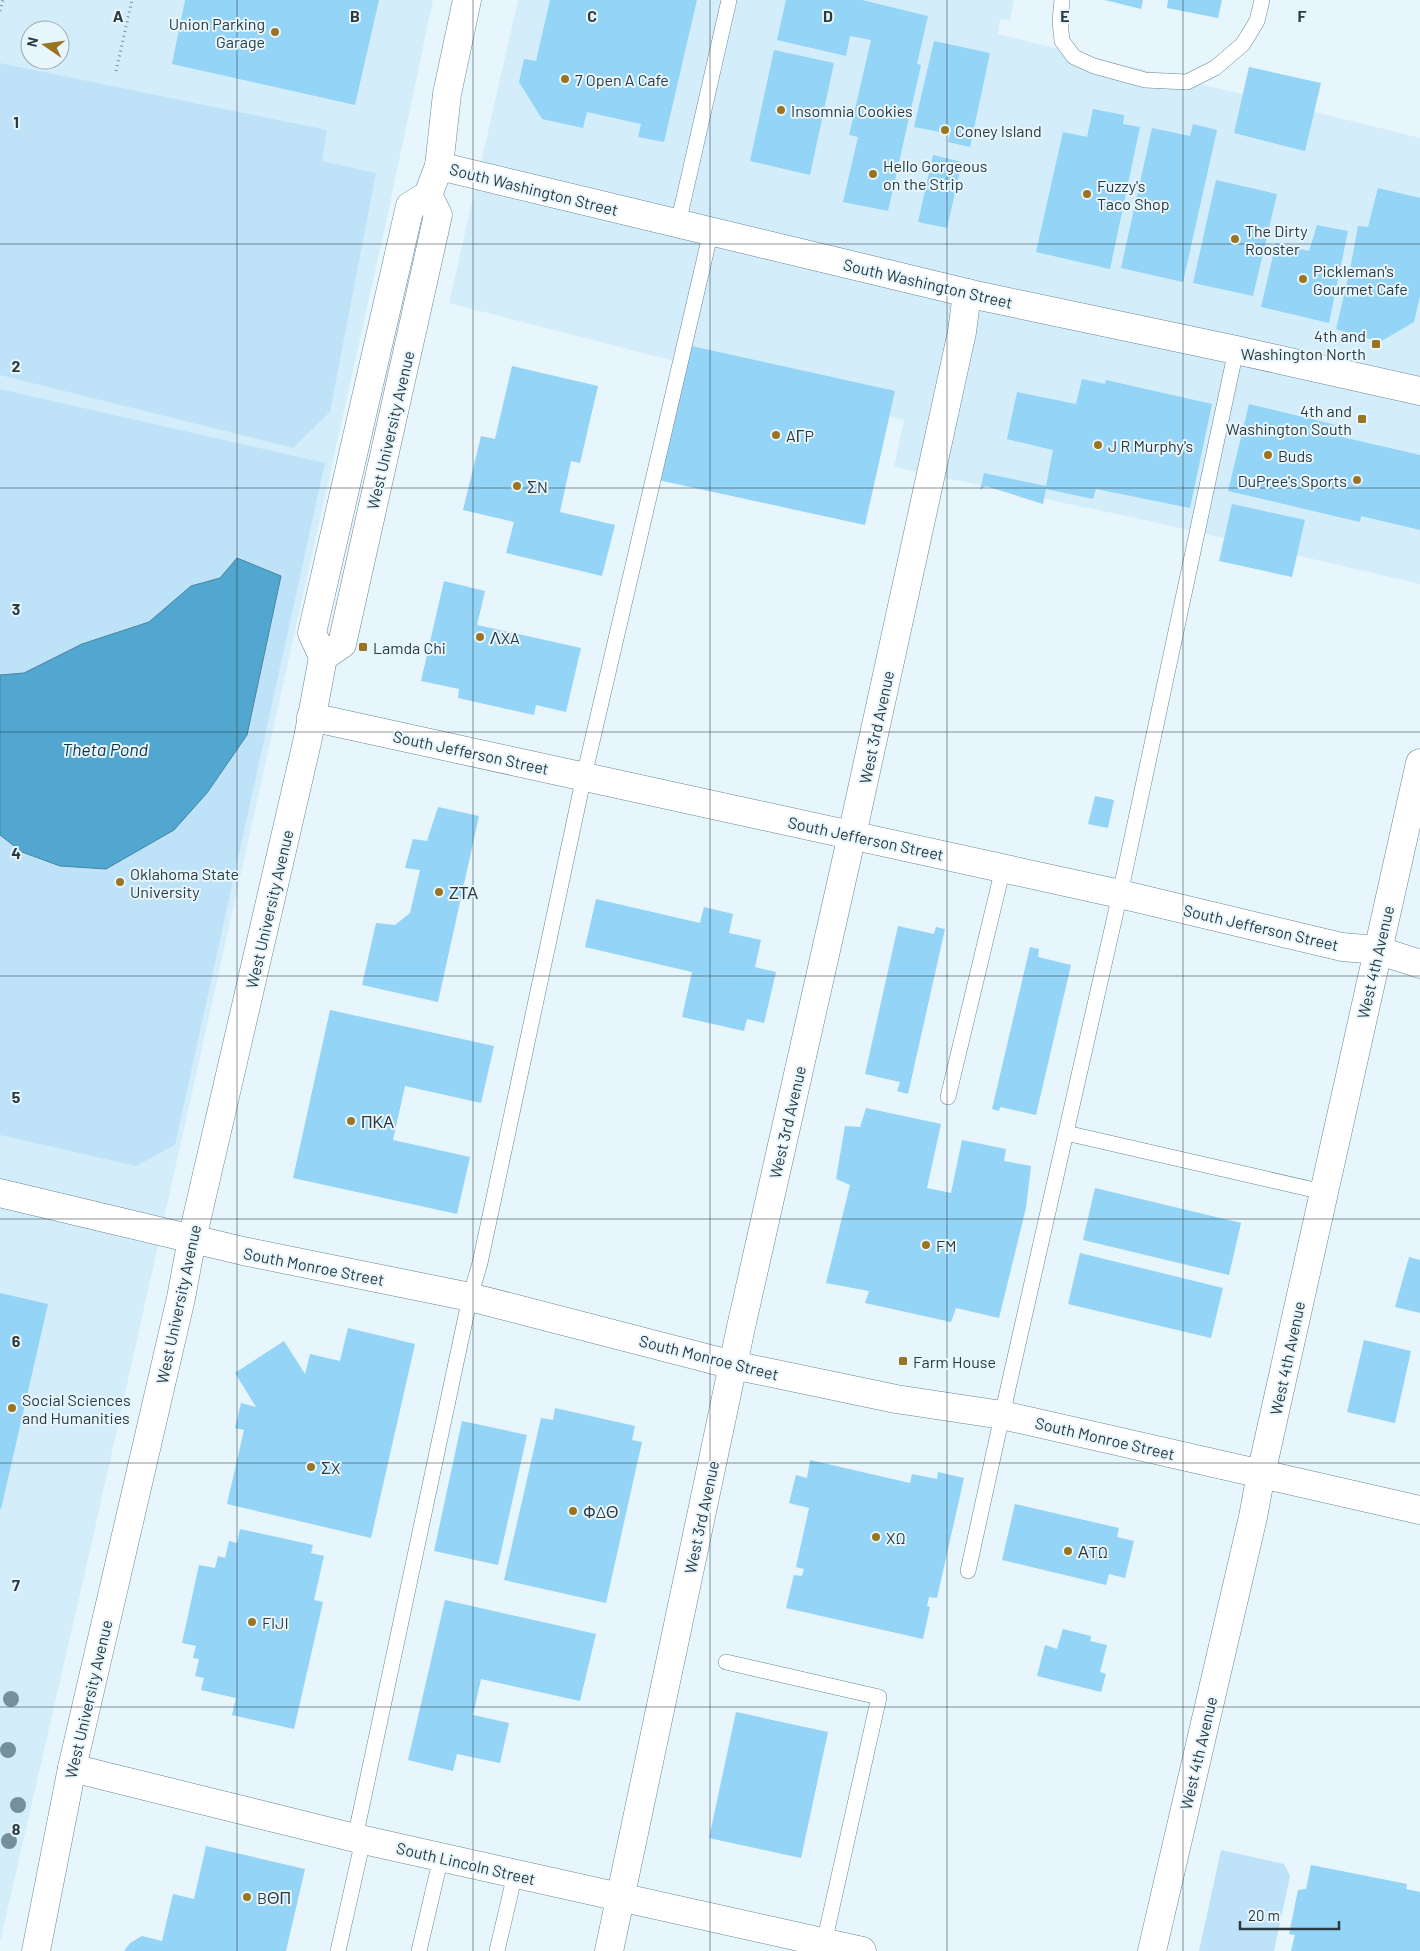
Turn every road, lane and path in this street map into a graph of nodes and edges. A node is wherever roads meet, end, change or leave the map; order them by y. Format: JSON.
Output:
{"nodes":[{"id":1,"x":3,"y":0,"type":"edge"},
{"id":2,"x":132,"y":0,"type":"edge"},
{"id":3,"x":467,"y":0,"type":"edge"},
{"id":4,"x":729,"y":0,"type":"edge"},
{"id":5,"x":1062,"y":0,"type":"edge"},
{"id":6,"x":1262,"y":0,"type":"edge"},
{"id":7,"x":0,"y":11,"type":"edge"},
{"id":8,"x":116,"y":71,"type":"dead end"},
{"id":9,"x":439,"y":166,"type":"junction"},
{"id":10,"x":678,"y":224,"type":"junction"},
{"id":11,"x":710,"y":231,"type":"junction"},
{"id":12,"x":967,"y":293,"type":"junction"},
{"id":13,"x":1236,"y":350,"type":"junction"},
{"id":14,"x":1420,"y":391,"type":"edge"},
{"id":15,"x":311,"y":717,"type":"junction"},
{"id":16,"x":1420,"y":763,"type":"edge"},
{"id":17,"x":584,"y":776,"type":"junction"},
{"id":18,"x":852,"y":835,"type":"junction"},
{"id":19,"x":1003,"y":868,"type":"junction"},
{"id":20,"x":1120,"y":894,"type":"junction"},
{"id":21,"x":1377,"y":950,"type":"junction"},
{"id":22,"x":1420,"y":964,"type":"edge"},
{"id":23,"x":948,"y":1098,"type":"dead end"},
{"id":24,"x":1066,"y":1133,"type":"junction"},
{"id":25,"x":1323,"y":1192,"type":"junction"},
{"id":26,"x":0,"y":1194,"type":"edge"},
{"id":27,"x":192,"y":1239,"type":"junction"},
{"id":28,"x":470,"y":1297,"type":"junction"},
{"id":29,"x":732,"y":1364,"type":"junction"},
{"id":30,"x":1002,"y":1415,"type":"junction"},
{"id":31,"x":1261,"y":1474,"type":"junction"},
{"id":32,"x":1420,"y":1510,"type":"edge"},
{"id":33,"x":968,"y":1571,"type":"dead end"},
{"id":34,"x":726,"y":1662,"type":"dead end"},
{"id":35,"x":72,"y":1768,"type":"junction"},
{"id":36,"x":359,"y":1839,"type":"junction"},
{"id":37,"x":441,"y":1857,"type":"junction"},
{"id":38,"x":515,"y":1874,"type":"junction"},
{"id":39,"x":621,"y":1898,"type":"junction"},
{"id":40,"x":824,"y":1942,"type":"junction"},
{"id":41,"x":36,"y":1951,"type":"edge"},
{"id":42,"x":338,"y":1951,"type":"edge"},
{"id":43,"x":419,"y":1951,"type":"edge"},
{"id":44,"x":497,"y":1951,"type":"edge"},
{"id":45,"x":609,"y":1951,"type":"edge"},
{"id":46,"x":862,"y":1951,"type":"edge"},
{"id":47,"x":1152,"y":1951,"type":"edge"}],
"edges":[{"from":1,"to":7,"type":"path"},
{"from":2,"to":8,"type":"path"},
{"from":3,"to":9,"type":"street","name":"West University Avenue"},
{"from":4,"to":10,"type":"lane"},
{"from":5,"to":6,"type":"lane"},
{"from":9,"to":10,"type":"street","name":"South Washington Street"},
{"from":9,"to":15,"type":"street","name":"West University Avenue"},
{"from":10,"to":11,"type":"street","name":"South Washington Street"},
{"from":11,"to":12,"type":"street","name":"South Washington Street"},
{"from":11,"to":17,"type":"lane"},
{"from":12,"to":13,"type":"street","name":"South Washington Street"},
{"from":12,"to":18,"type":"street","name":"West 3rd Avenue"},
{"from":13,"to":14,"type":"street","name":"South Washington Street"},
{"from":13,"to":20,"type":"lane"},
{"from":15,"to":17,"type":"street","name":"South Jefferson Street"},
{"from":15,"to":27,"type":"street","name":"West University Avenue"},
{"from":16,"to":21,"type":"street","name":"West 4th Avenue"},
{"from":17,"to":18,"type":"street","name":"South Jefferson Street"},
{"from":17,"to":28,"type":"lane"},
{"from":18,"to":19,"type":"street","name":"South Jefferson Street"},
{"from":18,"to":29,"type":"street","name":"West 3rd Avenue"},
{"from":19,"to":20,"type":"street","name":"South Jefferson Street"},
{"from":19,"to":23,"type":"lane"},
{"from":20,"to":21,"type":"street","name":"South Jefferson Street"},
{"from":20,"to":24,"type":"lane"},
{"from":21,"to":22,"type":"street","name":"South Jefferson Street"},
{"from":21,"to":25,"type":"street","name":"West 4th Avenue"},
{"from":24,"to":25,"type":"lane"},
{"from":24,"to":30,"type":"lane"},
{"from":25,"to":31,"type":"street","name":"West 4th Avenue"},
{"from":26,"to":27,"type":"street","name":"South Monroe Street"},
{"from":27,"to":28,"type":"street","name":"South Monroe Street"},
{"from":27,"to":35,"type":"street","name":"West University Avenue"},
{"from":28,"to":29,"type":"street","name":"South Monroe Street"},
{"from":28,"to":36,"type":"lane"},
{"from":29,"to":30,"type":"street","name":"South Monroe Street"},
{"from":29,"to":39,"type":"street","name":"West 3rd Avenue"},
{"from":30,"to":31,"type":"street","name":"South Monroe Street"},
{"from":30,"to":33,"type":"lane"},
{"from":31,"to":32,"type":"street","name":"South Monroe Street"},
{"from":31,"to":47,"type":"street","name":"West 4th Avenue"},
{"from":34,"to":40,"type":"lane"},
{"from":35,"to":36,"type":"street","name":"South Lincoln Street"},
{"from":35,"to":41,"type":"street","name":"West University Avenue"},
{"from":36,"to":37,"type":"street","name":"South Lincoln Street"},
{"from":36,"to":42,"type":"lane"},
{"from":37,"to":38,"type":"street","name":"South Lincoln Street"},
{"from":37,"to":43,"type":"lane"},
{"from":38,"to":39,"type":"street","name":"South Lincoln Street"},
{"from":38,"to":44,"type":"lane"},
{"from":39,"to":40,"type":"street","name":"South Lincoln Street"},
{"from":39,"to":45,"type":"street","name":"West 3rd Avenue"},
{"from":40,"to":46,"type":"street","name":"South Lincoln Street"}]}
